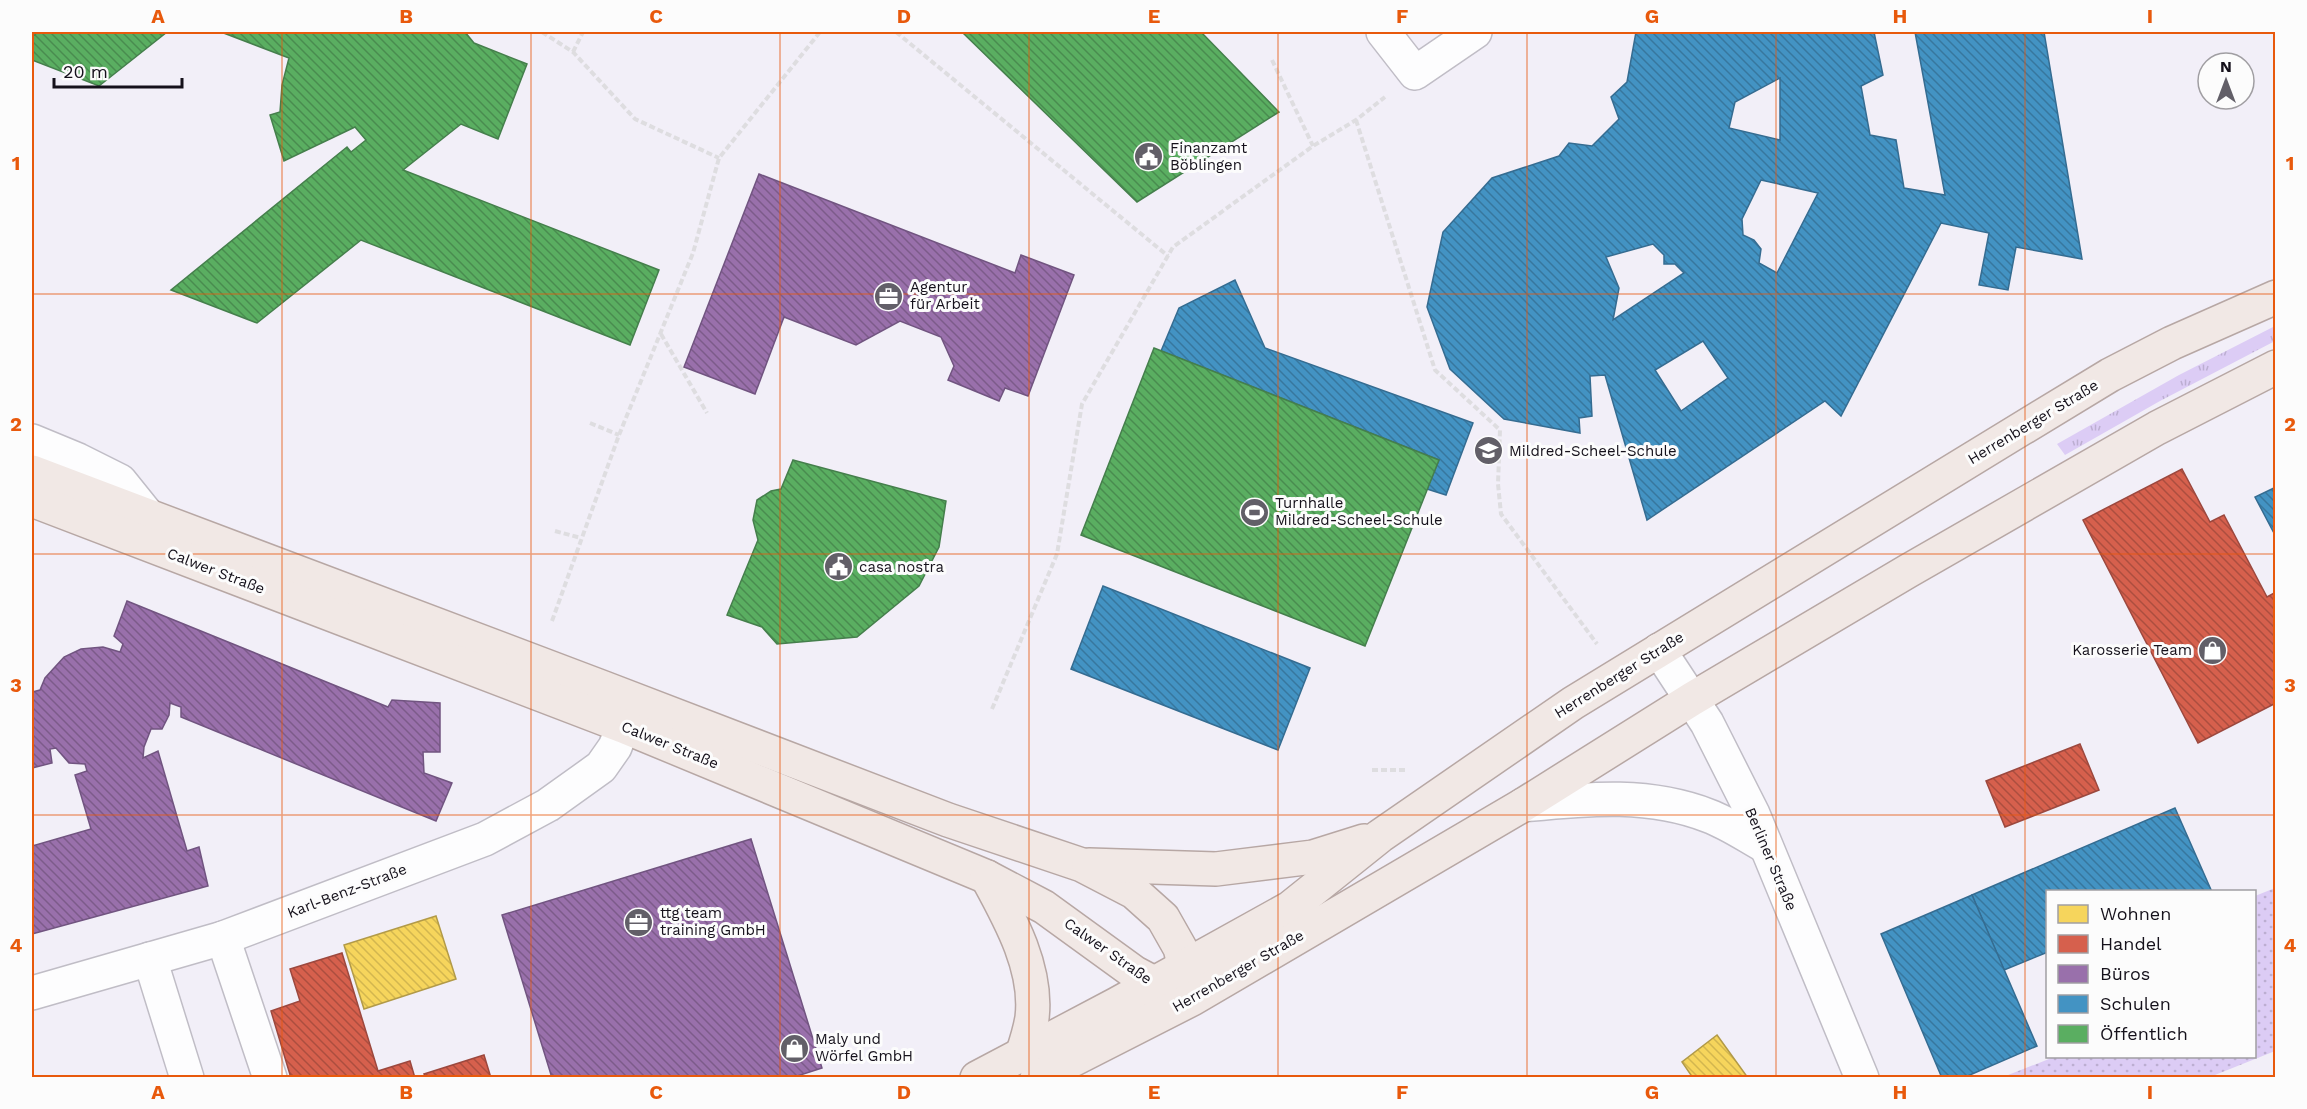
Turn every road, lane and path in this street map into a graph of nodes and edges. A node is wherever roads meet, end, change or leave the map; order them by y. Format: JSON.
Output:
{"nodes":[{"id":1,"x":542,"y":32,"type":"edge"},
{"id":2,"x":583,"y":32,"type":"edge"},
{"id":3,"x":820,"y":32,"type":"edge"},
{"id":4,"x":896,"y":32,"type":"edge"},
{"id":5,"x":1383,"y":32,"type":"edge"},
{"id":6,"x":1475,"y":32,"type":"edge"},
{"id":7,"x":573,"y":52,"type":"junction"},
{"id":8,"x":1272,"y":60,"type":"dead end"},
{"id":9,"x":1415,"y":74,"type":"junction"},
{"id":10,"x":1356,"y":120,"type":"junction"},
{"id":11,"x":1313,"y":146,"type":"junction"},
{"id":12,"x":719,"y":158,"type":"junction"},
{"id":13,"x":1168,"y":255,"type":"junction"},
{"id":14,"x":2276,"y":297,"type":"edge"},
{"id":15,"x":660,"y":333,"type":"junction"},
{"id":16,"x":2276,"y":367,"type":"edge"},
{"id":17,"x":707,"y":414,"type":"dead end"},
{"id":18,"x":590,"y":423,"type":"dead end"},
{"id":19,"x":619,"y":435,"type":"junction"},
{"id":20,"x":32,"y":441,"type":"edge"},
{"id":21,"x":32,"y":472,"type":"edge"},
{"id":22,"x":32,"y":500,"type":"edge"},
{"id":23,"x":149,"y":517,"type":"junction"},
{"id":24,"x":555,"y":531,"type":"dead end"},
{"id":25,"x":581,"y":538,"type":"junction"},
{"id":26,"x":552,"y":621,"type":"dead end"},
{"id":27,"x":1588,"y":630,"type":"dead end"},
{"id":28,"x":1659,"y":650,"type":"junction"},
{"id":29,"x":1692,"y":699,"type":"junction"},
{"id":30,"x":992,"y":709,"type":"dead end"},
{"id":31,"x":623,"y":726,"type":"junction"},
{"id":32,"x":1372,"y":770,"type":"dead end"},
{"id":33,"x":1414,"y":770,"type":"dead end"},
{"id":34,"x":1522,"y":804,"type":"junction"},
{"id":35,"x":1380,"y":836,"type":"junction"},
{"id":36,"x":1766,"y":846,"type":"junction"},
{"id":37,"x":1082,"y":865,"type":"junction"},
{"id":38,"x":987,"y":878,"type":"junction"},
{"id":39,"x":223,"y":938,"type":"junction"},
{"id":40,"x":150,"y":959,"type":"junction"},
{"id":41,"x":1185,"y":967,"type":"junction"},
{"id":42,"x":1153,"y":984,"type":"junction"},
{"id":43,"x":32,"y":993,"type":"edge"},
{"id":44,"x":1192,"y":999,"type":"junction"},
{"id":45,"x":1030,"y":1066,"type":"edge"},
{"id":46,"x":187,"y":1077,"type":"edge"},
{"id":47,"x":270,"y":1077,"type":"edge"},
{"id":48,"x":977,"y":1077,"type":"edge"},
{"id":49,"x":1862,"y":1077,"type":"edge"}],
"edges":[{"from":1,"to":7,"type":"path"},
{"from":2,"to":7,"type":"path"},
{"from":3,"to":12,"type":"path"},
{"from":4,"to":13,"type":"path"},
{"from":5,"to":9,"type":"street"},
{"from":6,"to":9,"type":"street"},
{"from":7,"to":12,"type":"path"},
{"from":8,"to":11,"type":"path"},
{"from":9,"to":10,"type":"path"},
{"from":10,"to":11,"type":"path"},
{"from":10,"to":27,"type":"path"},
{"from":11,"to":13,"type":"path"},
{"from":12,"to":15,"type":"path"},
{"from":13,"to":30,"type":"path"},
{"from":14,"to":28,"type":"main road","name":"Herrenberger Straße"},
{"from":15,"to":17,"type":"path"},
{"from":15,"to":19,"type":"path"},
{"from":16,"to":29,"type":"main road","name":"Herrenberger Straße"},
{"from":18,"to":19,"type":"path"},
{"from":19,"to":25,"type":"path"},
{"from":20,"to":23,"type":"street","name":"Calwer Straße"},
{"from":21,"to":23,"type":"main road","name":"Calwer Straße"},
{"from":22,"to":31,"type":"main road","name":"Calwer Straße"},
{"from":23,"to":37,"type":"main road","name":"Calwer Straße"},
{"from":24,"to":25,"type":"path"},
{"from":25,"to":26,"type":"path"},
{"from":28,"to":29,"type":"street","name":"Berliner Straße"},
{"from":28,"to":35,"type":"main road","name":"Herrenberger Straße"},
{"from":29,"to":34,"type":"main road","name":"Herrenberger Straße"},
{"from":29,"to":36,"type":"street","name":"Berliner Straße"},
{"from":31,"to":38,"type":"main road","name":"Calwer Straße"},
{"from":31,"to":39,"type":"street","name":"Karl-Benz-Straße"},
{"from":32,"to":33,"type":"path"},
{"from":34,"to":36,"type":"street"},
{"from":34,"to":44,"type":"main road","name":"Herrenberger Straße"},
{"from":35,"to":37,"type":"main road"},
{"from":35,"to":41,"type":"main road","name":"Herrenberger Straße"},
{"from":36,"to":49,"type":"street","name":"Berliner Straße"},
{"from":37,"to":41,"type":"main road","name":"Calwer Straße"},
{"from":38,"to":42,"type":"main road","name":"Calwer Straße"},
{"from":38,"to":45,"type":"main road"},
{"from":39,"to":40,"type":"street","name":"Karl-Benz-Straße"},
{"from":39,"to":47,"type":"street"},
{"from":40,"to":43,"type":"street","name":"Karl-Benz-Straße"},
{"from":40,"to":46,"type":"street"},
{"from":41,"to":42,"type":"main road","name":"Herrenberger Straße"},
{"from":41,"to":44,"type":"main road","name":"Calwer Straße"},
{"from":42,"to":44,"type":"main road","name":"Calwer Straße"},
{"from":42,"to":45,"type":"main road","name":"Herrenberger Straße"},
{"from":44,"to":45,"type":"main road","name":"Herrenberger Straße"},
{"from":45,"to":48,"type":"main road","name":"Herrenberger Straße"}]}
